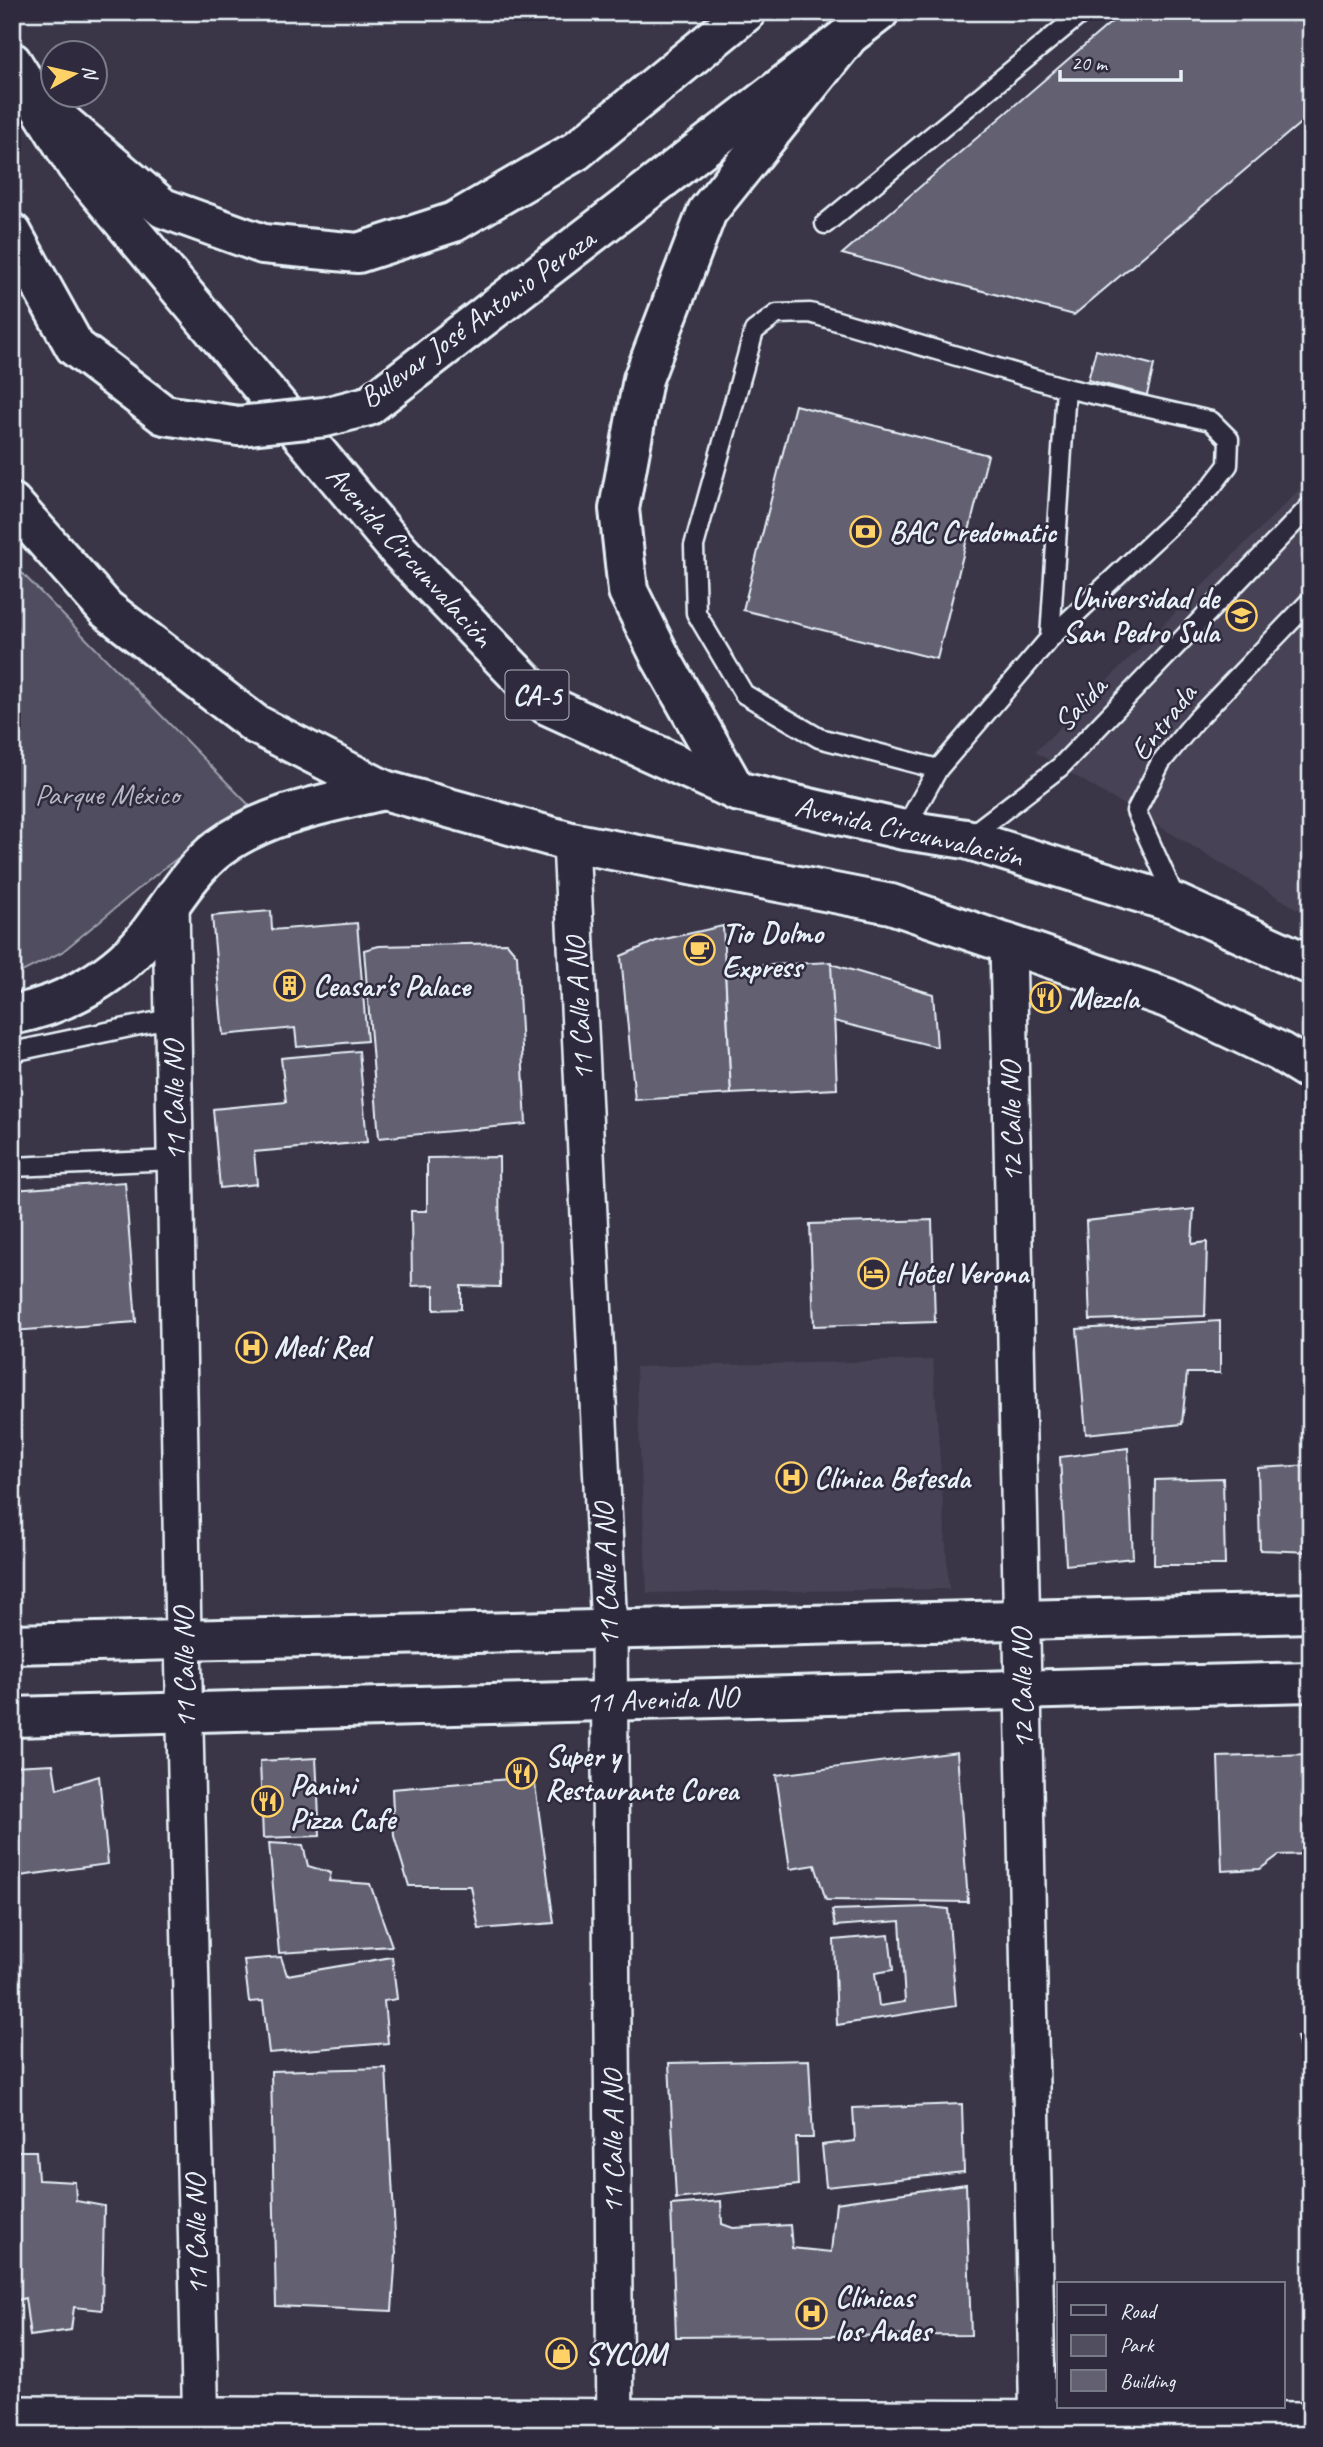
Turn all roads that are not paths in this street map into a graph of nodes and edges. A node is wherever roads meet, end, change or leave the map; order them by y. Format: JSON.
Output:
{"nodes":[{"id":1,"x":746,"y":12,"type":"edge"},
{"id":2,"x":879,"y":12,"type":"edge"},
{"id":3,"x":1083,"y":12,"type":"edge"},
{"id":4,"x":846,"y":39,"type":"junction"},
{"id":5,"x":12,"y":62,"type":"edge"},
{"id":6,"x":31,"y":96,"type":"junction"},
{"id":7,"x":825,"y":224,"type":"dead end"},
{"id":8,"x":12,"y":233,"type":"edge"},
{"id":9,"x":1066,"y":388,"type":"junction"},
{"id":10,"x":12,"y":503,"type":"edge"},
{"id":11,"x":1311,"y":505,"type":"edge"},
{"id":12,"x":1311,"y":600,"type":"edge"},
{"id":13,"x":1050,"y":638,"type":"junction"},
{"id":14,"x":938,"y":769,"type":"junction"},
{"id":15,"x":384,"y":790,"type":"junction"},
{"id":16,"x":736,"y":791,"type":"junction"},
{"id":17,"x":904,"y":830,"type":"junction"},
{"id":18,"x":965,"y":839,"type":"junction"},
{"id":19,"x":570,"y":842,"type":"junction"},
{"id":20,"x":171,"y":901,"type":"junction"},
{"id":21,"x":1177,"y":904,"type":"junction"},
{"id":22,"x":1008,"y":942,"type":"junction"},
{"id":23,"x":1311,"y":965,"type":"edge"},
{"id":24,"x":12,"y":1015,"type":"edge"},
{"id":25,"x":173,"y":1018,"type":"junction"},
{"id":26,"x":12,"y":1052,"type":"edge"},
{"id":27,"x":1311,"y":1071,"type":"edge"},
{"id":28,"x":175,"y":1160,"type":"junction"},
{"id":29,"x":12,"y":1167,"type":"edge"},
{"id":30,"x":1311,"y":1613,"type":"edge"},
{"id":31,"x":1021,"y":1620,"type":"junction"},
{"id":32,"x":609,"y":1629,"type":"junction"},
{"id":33,"x":183,"y":1640,"type":"junction"},
{"id":34,"x":12,"y":1644,"type":"edge"},
{"id":35,"x":1311,"y":1682,"type":"edge"},
{"id":36,"x":1023,"y":1689,"type":"junction"},
{"id":37,"x":609,"y":1700,"type":"junction"},
{"id":38,"x":185,"y":1712,"type":"junction"},
{"id":39,"x":12,"y":1717,"type":"edge"},
{"id":40,"x":12,"y":2414,"type":"edge"},
{"id":41,"x":1311,"y":2420,"type":"edge"},
{"id":42,"x":201,"y":2424,"type":"edge"},
{"id":43,"x":615,"y":2426,"type":"edge"},
{"id":44,"x":1038,"y":2427,"type":"edge"}],
"edges":[{"from":1,"to":6,"type":"main road"},
{"from":2,"to":4,"type":"main road","name":"Bulevar José Antonio Peraza"},
{"from":3,"to":7,"type":"lane"},
{"from":4,"to":8,"type":"main road","name":"Bulevar José Antonio Peraza","bridge":true},
{"from":4,"to":16,"type":"main road"},
{"from":5,"to":6,"type":"main road","name":"Avenida Circunvalación","number":"CA-5"},
{"from":6,"to":16,"type":"main road","name":"Avenida Circunvalación","number":"CA-5"},
{"from":9,"to":13,"type":"lane"},
{"from":9,"to":13,"type":"lane"},
{"from":9,"to":14,"type":"lane"},
{"from":10,"to":15,"type":"main road"},
{"from":11,"to":18,"type":"lane","name":"Salida"},
{"from":12,"to":21,"type":"lane","name":"Entrada"},
{"from":13,"to":14,"type":"lane"},
{"from":14,"to":17,"type":"lane"},
{"from":15,"to":19,"type":"main road"},
{"from":15,"to":20,"type":"main road"},
{"from":16,"to":17,"type":"main road","name":"Avenida Circunvalación","number":"CA-5"},
{"from":17,"to":18,"type":"main road","name":"Avenida Circunvalación","number":"CA-5"},
{"from":18,"to":21,"type":"main road","name":"Avenida Circunvalación","number":"CA-5"},
{"from":19,"to":22,"type":"main road"},
{"from":19,"to":32,"type":"street","name":"11 Calle A NO"},
{"from":20,"to":24,"type":"main road"},
{"from":20,"to":25,"type":"street","name":"11 Calle NO"},
{"from":21,"to":23,"type":"main road","name":"Avenida Circunvalación","number":"CA-5"},
{"from":22,"to":27,"type":"main road"},
{"from":22,"to":31,"type":"street","name":"12 Calle NO"},
{"from":25,"to":26,"type":"lane"},
{"from":25,"to":28,"type":"street","name":"11 Calle NO"},
{"from":28,"to":29,"type":"lane"},
{"from":28,"to":33,"type":"street","name":"11 Calle NO"},
{"from":30,"to":31,"type":"main road"},
{"from":31,"to":32,"type":"main road"},
{"from":31,"to":36,"type":"street","name":"12 Calle NO"},
{"from":32,"to":33,"type":"main road"},
{"from":32,"to":37,"type":"street","name":"11 Calle A NO"},
{"from":33,"to":34,"type":"main road"},
{"from":33,"to":38,"type":"street","name":"11 Calle NO"},
{"from":35,"to":36,"type":"main road","name":"11 Avenida NO"},
{"from":36,"to":37,"type":"main road","name":"11 Avenida NO"},
{"from":36,"to":44,"type":"street","name":"12 Calle NO"},
{"from":37,"to":38,"type":"main road","name":"11 Avenida NO"},
{"from":37,"to":43,"type":"street","name":"11 Calle A NO"},
{"from":38,"to":39,"type":"main road","name":"11 Avenida NO"},
{"from":38,"to":42,"type":"street","name":"11 Calle NO"},
{"from":40,"to":42,"type":"street"},
{"from":41,"to":44,"type":"street"},
{"from":42,"to":43,"type":"street"},
{"from":43,"to":44,"type":"street"}]}
